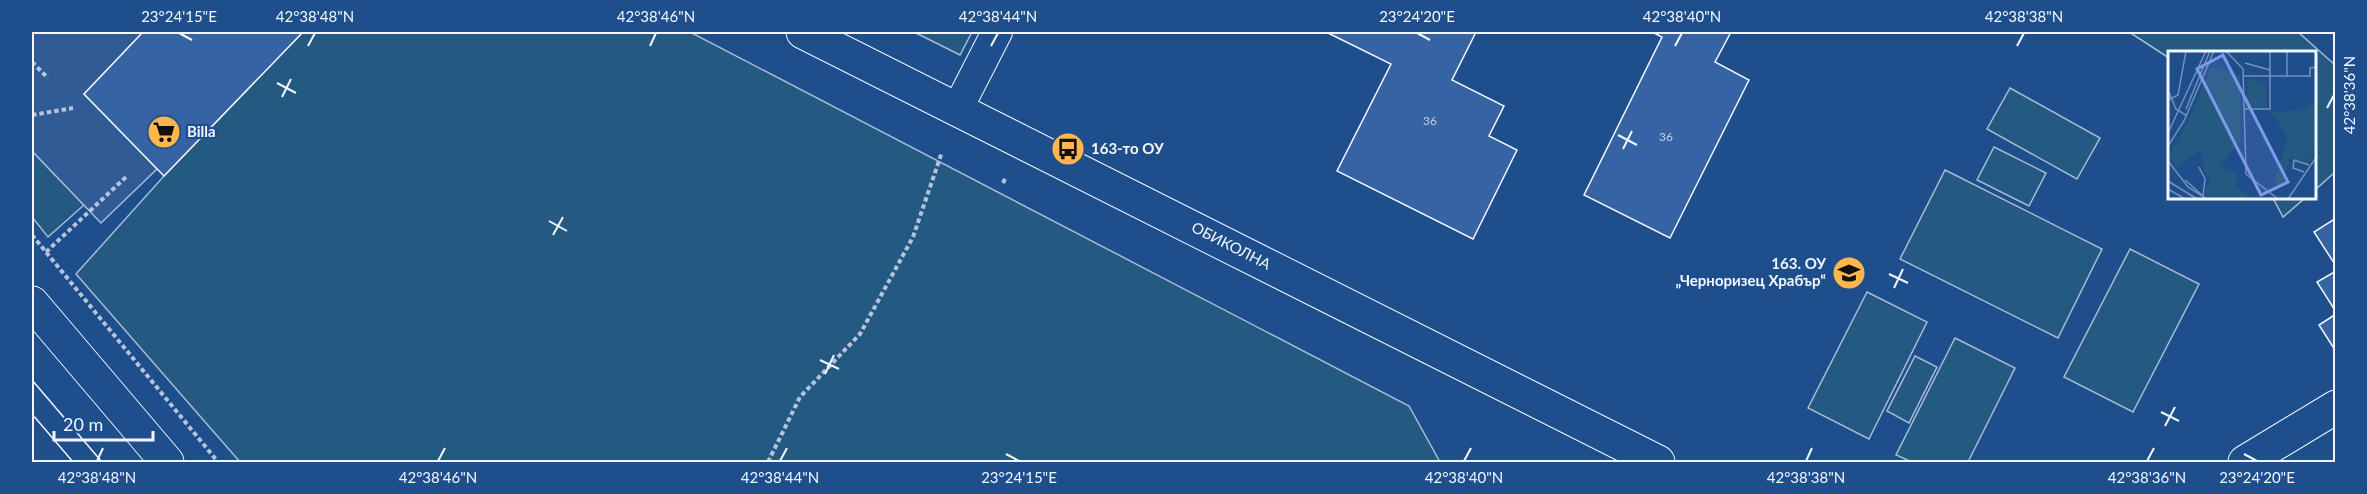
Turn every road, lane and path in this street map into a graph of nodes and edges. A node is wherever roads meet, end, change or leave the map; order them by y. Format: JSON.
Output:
{"nodes":[{"id":1,"x":803,"y":32,"type":"edge"},
{"id":2,"x":997,"y":32,"type":"edge"},
{"id":3,"x":32,"y":62,"type":"edge"},
{"id":4,"x":48,"y":78,"type":"dead end"},
{"id":5,"x":73,"y":108,"type":"dead end"},
{"id":6,"x":958,"y":108,"type":"junction"},
{"id":7,"x":32,"y":115,"type":"edge"},
{"id":8,"x":942,"y":152,"type":"dead end"},
{"id":9,"x":126,"y":177,"type":"dead end"},
{"id":10,"x":1006,"y":177,"type":"dead end"},
{"id":11,"x":1003,"y":183,"type":"dead end"},
{"id":12,"x":32,"y":235,"type":"edge"},
{"id":13,"x":46,"y":252,"type":"junction"},
{"id":14,"x":32,"y":303,"type":"edge"},
{"id":15,"x":2336,"y":407,"type":"edge"},
{"id":16,"x":166,"y":462,"type":"edge"},
{"id":17,"x":218,"y":462,"type":"edge"},
{"id":18,"x":768,"y":462,"type":"edge"},
{"id":19,"x":1658,"y":462,"type":"edge"},
{"id":20,"x":2245,"y":462,"type":"edge"}],
"edges":[{"from":1,"to":6,"type":"street","name":"ОБИКОЛНА"},
{"from":2,"to":6,"type":"street"},
{"from":3,"to":4,"type":"path"},
{"from":5,"to":7,"type":"path"},
{"from":6,"to":19,"type":"street","name":"ОБИКОЛНА"},
{"from":8,"to":18,"type":"path"},
{"from":9,"to":13,"type":"path"},
{"from":10,"to":11,"type":"path"},
{"from":12,"to":13,"type":"path"},
{"from":13,"to":17,"type":"path"},
{"from":14,"to":16,"type":"street"},
{"from":15,"to":20,"type":"street"}]}
